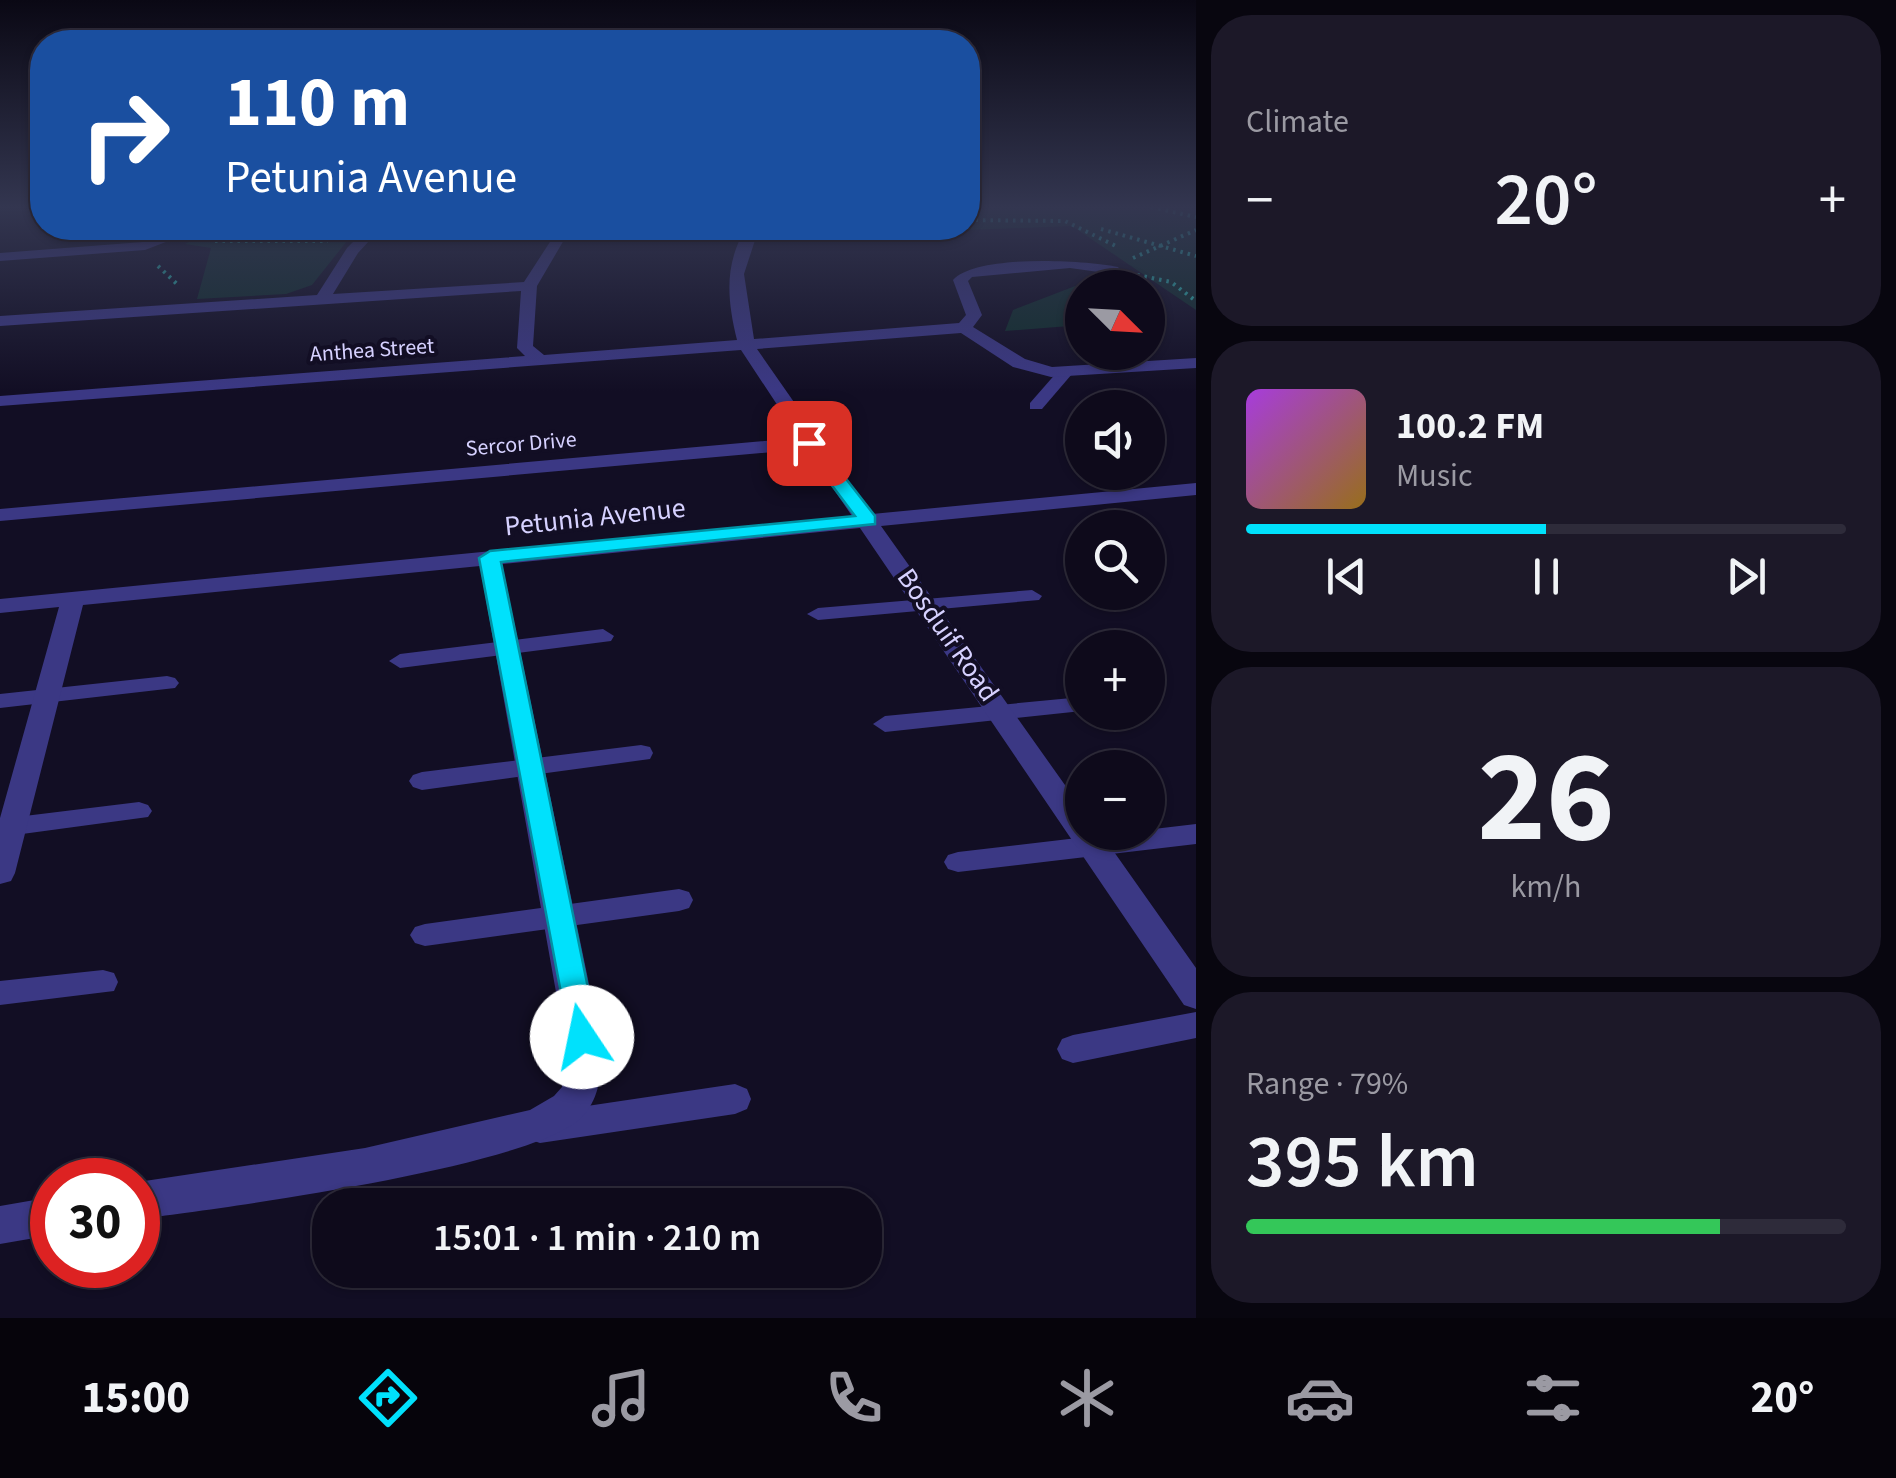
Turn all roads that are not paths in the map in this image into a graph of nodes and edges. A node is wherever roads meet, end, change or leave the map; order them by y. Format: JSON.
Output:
{"nodes":[{"id":1,"x":342,"y":269,"type":"edge"},
{"id":2,"x":540,"y":269,"type":"edge"},
{"id":3,"x":735,"y":269,"type":"edge"},
{"id":4,"x":1019,"y":269,"type":"edge"},
{"id":5,"x":1102,"y":269,"type":"edge"},
{"id":6,"x":1113,"y":270,"type":"dead end"},
{"id":7,"x":529,"y":286,"type":"junction"},
{"id":8,"x":323,"y":298,"type":"junction"},
{"id":9,"x":0,"y":321,"type":"edge"},
{"id":10,"x":964,"y":328,"type":"junction"},
{"id":11,"x":747,"y":344,"type":"junction"},
{"id":12,"x":540,"y":360,"type":"junction"},
{"id":13,"x":1196,"y":364,"type":"edge"},
{"id":14,"x":1064,"y":374,"type":"junction"},
{"id":15,"x":0,"y":401,"type":"edge"},
{"id":16,"x":1036,"y":406,"type":"dead end"},
{"id":17,"x":809,"y":443,"type":"junction"},
{"id":18,"x":1196,"y":489,"type":"edge"},
{"id":19,"x":0,"y":514,"type":"edge"},
{"id":20,"x":868,"y":520,"type":"junction"},
{"id":21,"x":490,"y":558,"type":"junction"},
{"id":22,"x":1032,"y":596,"type":"dead end"},
{"id":23,"x":74,"y":599,"type":"junction"},
{"id":24,"x":925,"y":603,"type":"junction"},
{"id":25,"x":0,"y":606,"type":"edge"},
{"id":26,"x":818,"y":614,"type":"dead end"},
{"id":27,"x":604,"y":636,"type":"dead end"},
{"id":28,"x":507,"y":648,"type":"junction"},
{"id":29,"x":400,"y":660,"type":"dead end"},
{"id":30,"x":167,"y":683,"type":"dead end"},
{"id":31,"x":48,"y":695,"type":"junction"},
{"id":32,"x":0,"y":701,"type":"edge"},
{"id":33,"x":1065,"y":705,"type":"edge"},
{"id":34,"x":1000,"y":711,"type":"junction"},
{"id":35,"x":885,"y":724,"type":"dead end"},
{"id":36,"x":642,"y":753,"type":"dead end"},
{"id":37,"x":530,"y":764,"type":"junction"},
{"id":38,"x":422,"y":781,"type":"dead end"},
{"id":39,"x":1065,"y":804,"type":"edge"},
{"id":40,"x":139,"y":811,"type":"dead end"},
{"id":41,"x":6,"y":827,"type":"edge"},
{"id":42,"x":1196,"y":834,"type":"edge"},
{"id":43,"x":1165,"y":835,"type":"edge"},
{"id":44,"x":1065,"y":840,"type":"edge"},
{"id":45,"x":1097,"y":850,"type":"edge"},
{"id":46,"x":958,"y":862,"type":"dead end"},
{"id":47,"x":0,"y":873,"type":"edge"},
{"id":48,"x":678,"y":900,"type":"dead end"},
{"id":49,"x":559,"y":915,"type":"junction"},
{"id":50,"x":425,"y":935,"type":"dead end"},
{"id":51,"x":103,"y":982,"type":"dead end"},
{"id":52,"x":0,"y":994,"type":"edge"},
{"id":53,"x":1196,"y":995,"type":"edge"},
{"id":54,"x":1196,"y":1025,"type":"edge"},
{"id":55,"x":1073,"y":1050,"type":"dead end"},
{"id":56,"x":734,"y":1099,"type":"dead end"},
{"id":57,"x":529,"y":1130,"type":"junction"},
{"id":58,"x":160,"y":1197,"type":"edge"},
{"id":59,"x":30,"y":1220,"type":"edge"},
{"id":60,"x":0,"y":1225,"type":"edge"}],
"edges":[{"from":1,"to":8,"type":"street"},
{"from":2,"to":7,"type":"street"},
{"from":3,"to":11,"type":"street"},
{"from":4,"to":10,"type":"street"},
{"from":5,"to":6,"type":"street"},
{"from":7,"to":8,"type":"street"},
{"from":7,"to":12,"type":"street"},
{"from":8,"to":9,"type":"street"},
{"from":10,"to":11,"type":"street","name":"Anthea Street"},
{"from":10,"to":14,"type":"street"},
{"from":11,"to":12,"type":"street","name":"Anthea Street"},
{"from":11,"to":17,"type":"street"},
{"from":12,"to":15,"type":"street","name":"Anthea Street"},
{"from":13,"to":14,"type":"street"},
{"from":14,"to":16,"type":"lane"},
{"from":17,"to":19,"type":"street","name":"Sercor Drive"},
{"from":17,"to":20,"type":"street","name":"Bosduif Road"},
{"from":18,"to":20,"type":"street","name":"Petunia Avenue"},
{"from":20,"to":21,"type":"street","name":"Petunia Avenue"},
{"from":20,"to":24,"type":"street","name":"Bosduif Road"},
{"from":21,"to":23,"type":"street","name":"Petunia Avenue"},
{"from":21,"to":28,"type":"street"},
{"from":22,"to":24,"type":"lane"},
{"from":23,"to":25,"type":"street","name":"Petunia Avenue"},
{"from":23,"to":31,"type":"street"},
{"from":24,"to":26,"type":"lane"},
{"from":24,"to":34,"type":"street","name":"Bosduif Road"},
{"from":27,"to":28,"type":"lane"},
{"from":28,"to":29,"type":"lane"},
{"from":28,"to":37,"type":"street"},
{"from":30,"to":31,"type":"lane"},
{"from":31,"to":32,"type":"lane"},
{"from":31,"to":41,"type":"street"},
{"from":33,"to":34,"type":"lane"},
{"from":34,"to":35,"type":"lane"},
{"from":34,"to":39,"type":"street","name":"Bosduif Road"},
{"from":36,"to":37,"type":"lane"},
{"from":37,"to":38,"type":"lane"},
{"from":37,"to":49,"type":"street"},
{"from":40,"to":41,"type":"lane"},
{"from":41,"to":47,"type":"street"},
{"from":42,"to":43,"type":"lane"},
{"from":44,"to":46,"type":"lane"},
{"from":45,"to":53,"type":"street","name":"Bosduif Road"},
{"from":48,"to":49,"type":"lane"},
{"from":49,"to":50,"type":"lane"},
{"from":49,"to":57,"type":"street"},
{"from":51,"to":52,"type":"lane"},
{"from":54,"to":55,"type":"lane"},
{"from":56,"to":57,"type":"lane"},
{"from":57,"to":58,"type":"street"},
{"from":59,"to":60,"type":"street"}]}
